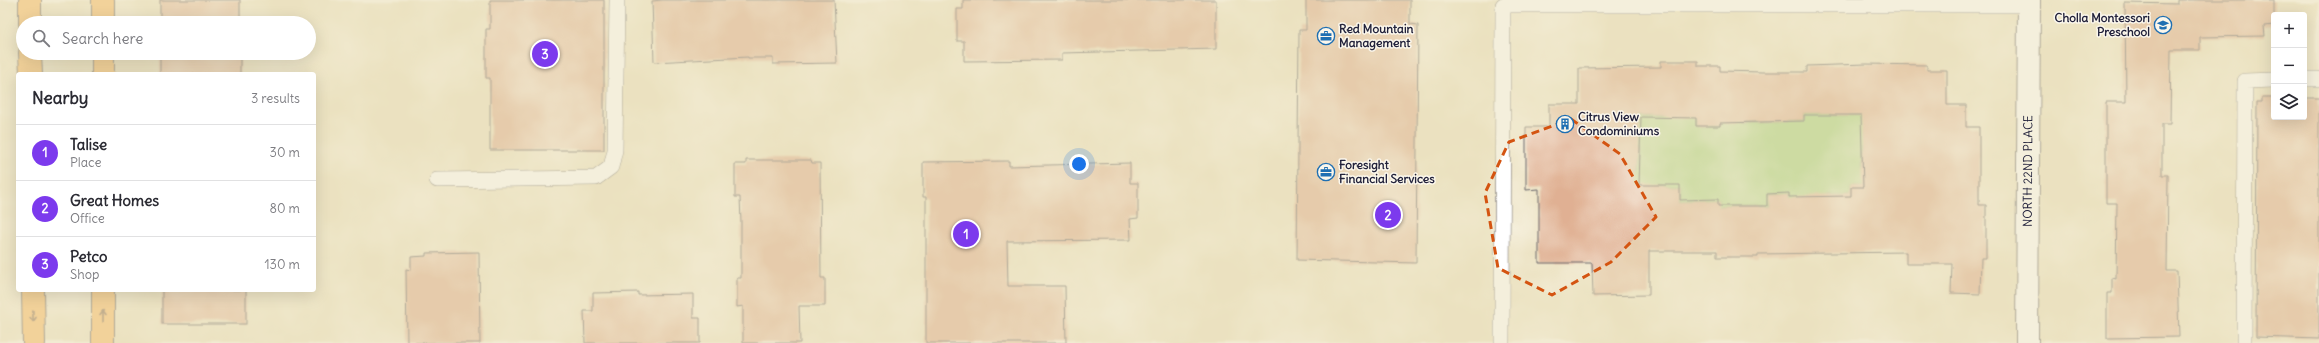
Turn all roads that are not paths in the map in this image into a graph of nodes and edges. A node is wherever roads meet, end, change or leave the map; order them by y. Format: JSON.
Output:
{"nodes":[{"id":1,"x":30,"y":0,"type":"edge"},
{"id":2,"x":103,"y":0,"type":"edge"},
{"id":3,"x":617,"y":0,"type":"edge"},
{"id":4,"x":2029,"y":2,"type":"edge"},
{"id":5,"x":1503,"y":3,"type":"edge"},
{"id":6,"x":30,"y":16,"type":"edge"},
{"id":7,"x":103,"y":16,"type":"edge"},
{"id":8,"x":30,"y":60,"type":"edge"},
{"id":9,"x":103,"y":60,"type":"edge"},
{"id":10,"x":31,"y":72,"type":"edge"},
{"id":11,"x":103,"y":72,"type":"edge"},
{"id":12,"x":2319,"y":79,"type":"edge"},
{"id":13,"x":2271,"y":80,"type":"edge"},
{"id":14,"x":2307,"y":80,"type":"edge"},
{"id":15,"x":437,"y":180,"type":"dead end"},
{"id":16,"x":33,"y":292,"type":"edge"},
{"id":17,"x":104,"y":292,"type":"edge"},
{"id":18,"x":34,"y":343,"type":"edge"},
{"id":19,"x":104,"y":343,"type":"edge"},
{"id":20,"x":1502,"y":343,"type":"edge"},
{"id":21,"x":2027,"y":343,"type":"edge"},
{"id":22,"x":2244,"y":343,"type":"edge"}],
"edges":[{"from":1,"to":6,"type":"main road"},
{"from":2,"to":7,"type":"main road"},
{"from":3,"to":15,"type":"lane"},
{"from":4,"to":5,"type":"lane"},
{"from":4,"to":21,"type":"street","name":"NORTH 22ND PLACE"},
{"from":5,"to":20,"type":"lane"},
{"from":8,"to":10,"type":"main road"},
{"from":9,"to":11,"type":"main road"},
{"from":12,"to":14,"type":"lane"},
{"from":13,"to":22,"type":"lane"},
{"from":16,"to":18,"type":"main road","one_way":true},
{"from":19,"to":17,"type":"main road","one_way":true}]}
